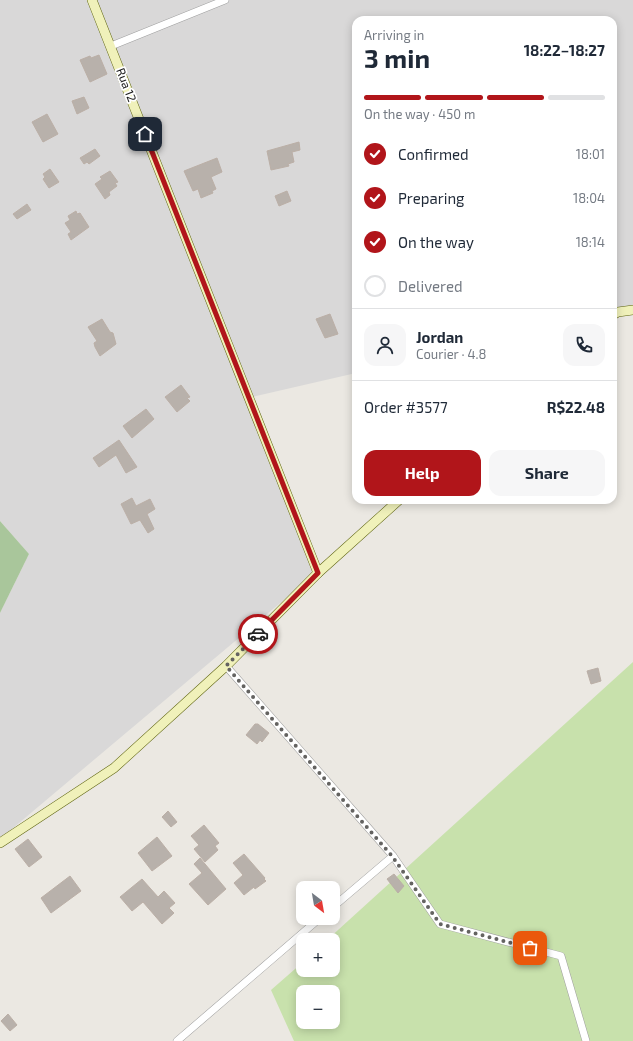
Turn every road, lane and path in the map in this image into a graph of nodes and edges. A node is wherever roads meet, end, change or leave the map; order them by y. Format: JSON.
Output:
{"nodes":[{"id":1,"x":92,"y":0,"type":"edge"},
{"id":2,"x":225,"y":0,"type":"edge"},
{"id":3,"x":111,"y":46,"type":"junction"},
{"id":4,"x":633,"y":310,"type":"edge"},
{"id":5,"x":617,"y":313,"type":"edge"},
{"id":6,"x":395,"y":504,"type":"edge"},
{"id":7,"x":318,"y":573,"type":"junction"},
{"id":8,"x":226,"y":666,"type":"junction"},
{"id":9,"x":0,"y":843,"type":"edge"},
{"id":10,"x":392,"y":856,"type":"junction"},
{"id":11,"x":340,"y":901,"type":"edge"},
{"id":12,"x":312,"y":925,"type":"edge"},
{"id":13,"x":176,"y":1041,"type":"edge"},
{"id":14,"x":586,"y":1041,"type":"edge"}],
"edges":[{"from":1,"to":3,"type":"street","name":"Rua 12"},
{"from":2,"to":3,"type":"street"},
{"from":3,"to":7,"type":"street","name":"Rua 12"},
{"from":4,"to":5,"type":"street"},
{"from":6,"to":7,"type":"street"},
{"from":7,"to":8,"type":"street"},
{"from":8,"to":9,"type":"street"},
{"from":8,"to":10,"type":"street"},
{"from":10,"to":11,"type":"street"},
{"from":10,"to":14,"type":"street"},
{"from":12,"to":13,"type":"street"}]}
